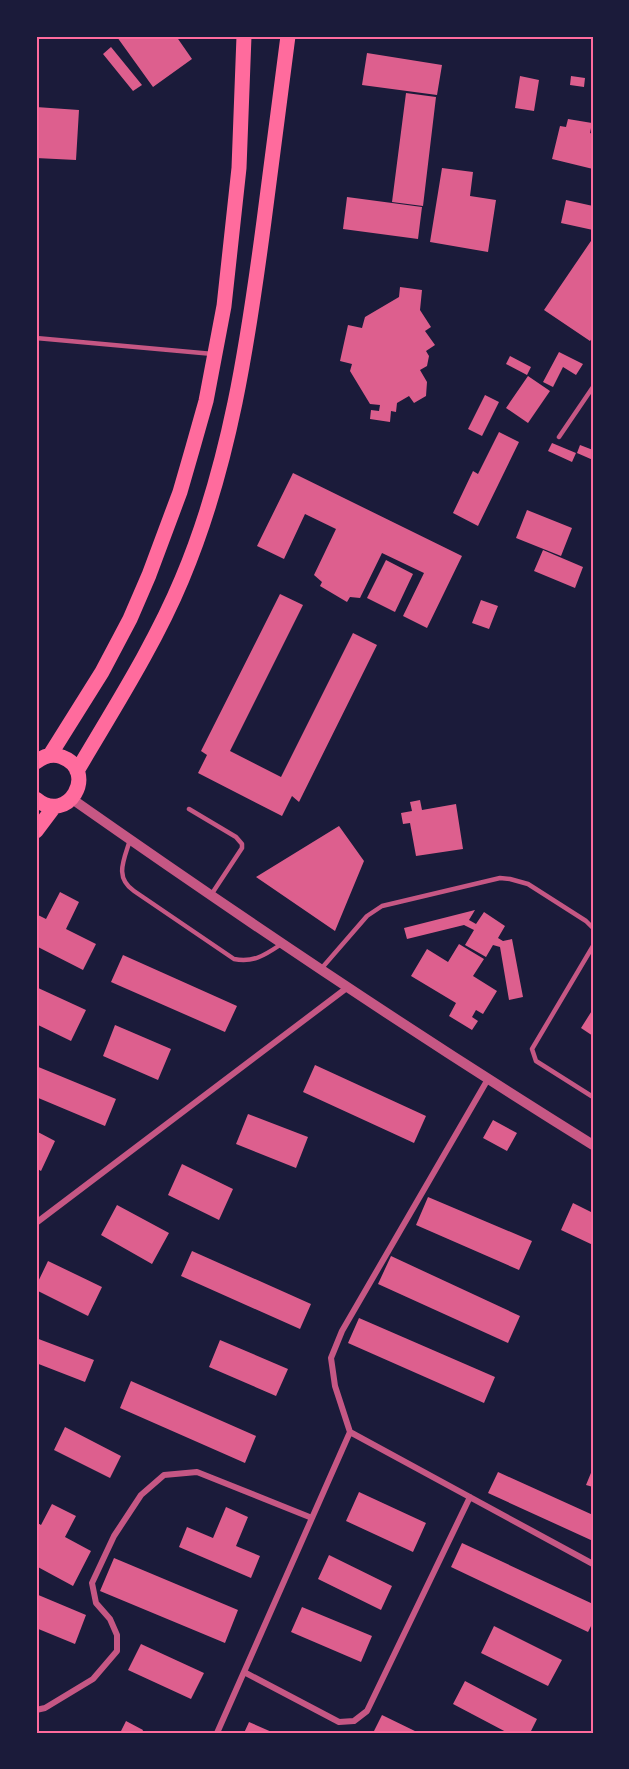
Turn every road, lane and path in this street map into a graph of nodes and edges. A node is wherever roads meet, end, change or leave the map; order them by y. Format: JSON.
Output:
{"nodes":[{"id":1,"x":244,"y":36,"type":"edge"},
{"id":2,"x":288,"y":36,"type":"edge"},
{"id":3,"x":36,"y":338,"type":"edge"},
{"id":4,"x":216,"y":354,"type":"junction"},
{"id":5,"x":593,"y":387,"type":"edge"},
{"id":6,"x":559,"y":437,"type":"dead end"},
{"id":7,"x":42,"y":757,"type":"edge"},
{"id":8,"x":77,"y":771,"type":"junction"},
{"id":9,"x":36,"y":799,"type":"edge"},
{"id":10,"x":72,"y":799,"type":"junction"},
{"id":11,"x":54,"y":807,"type":"junction"},
{"id":12,"x":189,"y":809,"type":"dead end"},
{"id":13,"x":36,"y":831,"type":"edge"},
{"id":14,"x":130,"y":840,"type":"junction"},
{"id":15,"x":211,"y":895,"type":"junction"},
{"id":16,"x":593,"y":928,"type":"edge"},
{"id":17,"x":283,"y":943,"type":"junction"},
{"id":18,"x":593,"y":946,"type":"edge"},
{"id":19,"x":321,"y":969,"type":"junction"},
{"id":20,"x":348,"y":987,"type":"junction"},
{"id":21,"x":488,"y":1079,"type":"junction"},
{"id":22,"x":593,"y":1096,"type":"edge"},
{"id":23,"x":593,"y":1145,"type":"edge"},
{"id":24,"x":36,"y":1223,"type":"edge"},
{"id":25,"x":350,"y":1432,"type":"junction"},
{"id":26,"x":470,"y":1497,"type":"junction"},
{"id":27,"x":312,"y":1518,"type":"junction"},
{"id":28,"x":593,"y":1564,"type":"edge"},
{"id":29,"x":244,"y":1672,"type":"junction"},
{"id":30,"x":36,"y":1710,"type":"edge"},
{"id":31,"x":217,"y":1733,"type":"edge"}],
"edges":[{"from":1,"to":4,"type":"main road"},
{"from":2,"to":8,"type":"main road"},
{"from":3,"to":4,"type":"lane"},
{"from":4,"to":7,"type":"main road"},
{"from":5,"to":6,"type":"lane"},
{"from":7,"to":8,"type":"main road"},
{"from":8,"to":10,"type":"main road"},
{"from":9,"to":11,"type":"main road"},
{"from":10,"to":11,"type":"main road"},
{"from":10,"to":14,"type":"street"},
{"from":11,"to":13,"type":"main road"},
{"from":12,"to":15,"type":"lane"},
{"from":14,"to":15,"type":"street"},
{"from":14,"to":17,"type":"lane"},
{"from":15,"to":17,"type":"street"},
{"from":16,"to":19,"type":"lane"},
{"from":17,"to":19,"type":"street"},
{"from":18,"to":22,"type":"lane"},
{"from":19,"to":20,"type":"street"},
{"from":20,"to":21,"type":"street"},
{"from":20,"to":24,"type":"street"},
{"from":21,"to":23,"type":"street"},
{"from":21,"to":25,"type":"street"},
{"from":25,"to":26,"type":"street"},
{"from":25,"to":27,"type":"street"},
{"from":26,"to":28,"type":"street"},
{"from":26,"to":29,"type":"street"},
{"from":27,"to":29,"type":"street"},
{"from":27,"to":30,"type":"street"},
{"from":29,"to":31,"type":"street"}]}
